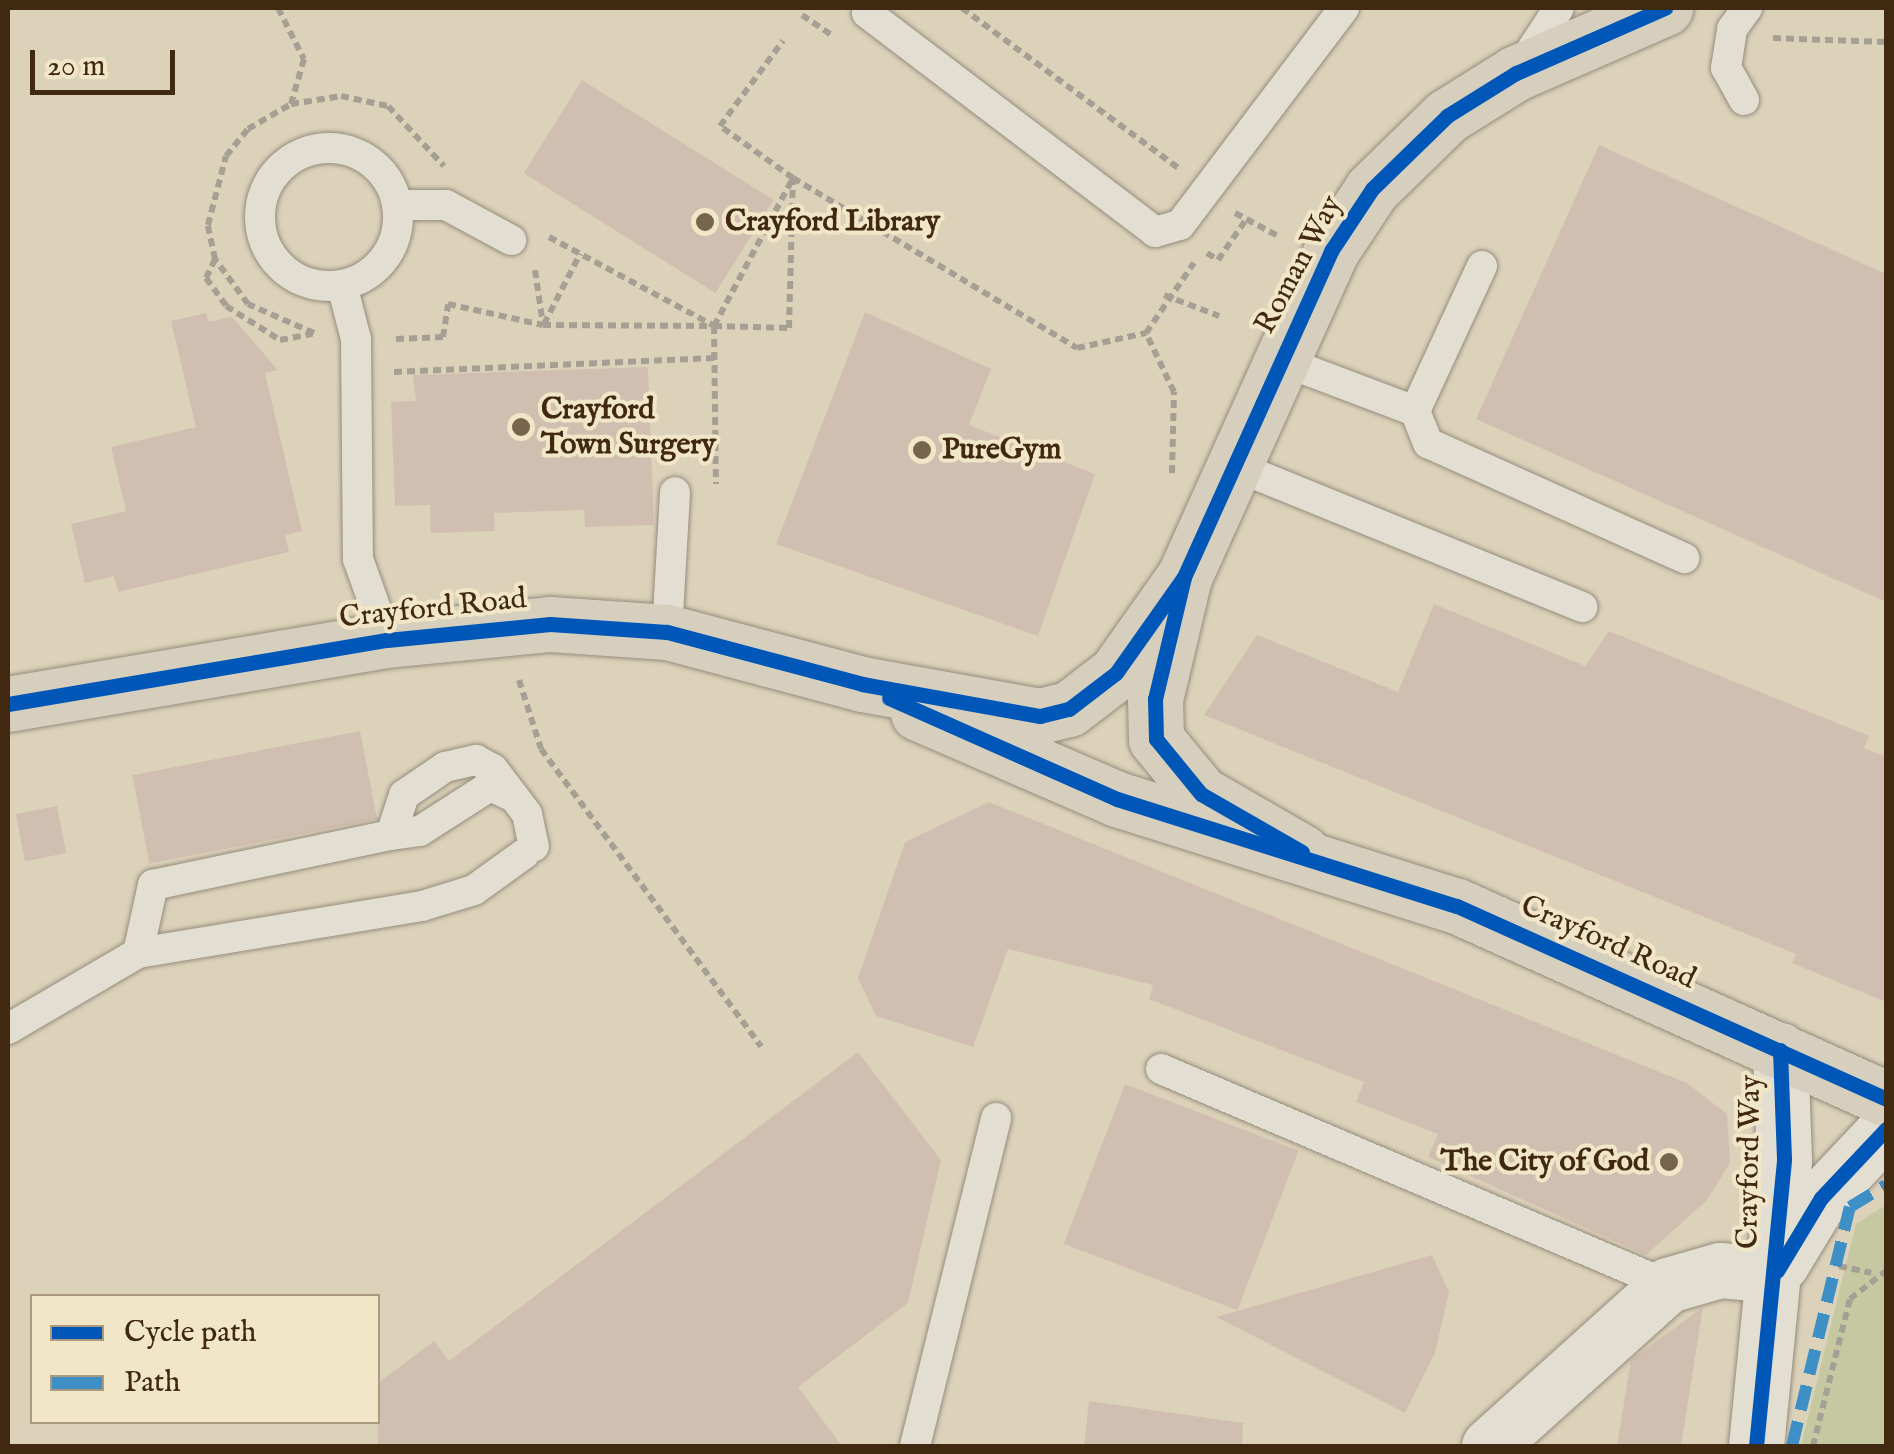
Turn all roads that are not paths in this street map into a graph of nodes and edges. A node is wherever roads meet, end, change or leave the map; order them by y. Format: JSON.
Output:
{"nodes":[{"id":1,"x":872,"y":8,"type":"edge"},
{"id":2,"x":1344,"y":8,"type":"edge"},
{"id":3,"x":1559,"y":8,"type":"edge"},
{"id":4,"x":1665,"y":8,"type":"edge"},
{"id":5,"x":1747,"y":8,"type":"edge"},
{"id":6,"x":1516,"y":73,"type":"junction"},
{"id":7,"x":1744,"y":100,"type":"dead end"},
{"id":8,"x":398,"y":205,"type":"junction"},
{"id":9,"x":528,"y":243,"type":"road end"},
{"id":10,"x":1482,"y":266,"type":"dead end"},
{"id":11,"x":342,"y":286,"type":"junction"},
{"id":12,"x":1280,"y":360,"type":"junction"},
{"id":13,"x":1415,"y":411,"type":"junction"},
{"id":14,"x":1235,"y":466,"type":"junction"},
{"id":15,"x":675,"y":492,"type":"dead end"},
{"id":16,"x":1684,"y":558,"type":"dead end"},
{"id":17,"x":1184,"y":577,"type":"junction"},
{"id":18,"x":1582,"y":607,"type":"dead end"},
{"id":19,"x":667,"y":632,"type":"junction"},
{"id":20,"x":387,"y":640,"type":"junction"},
{"id":21,"x":862,"y":684,"type":"junction"},
{"id":22,"x":8,"y":704,"type":"edge"},
{"id":23,"x":1069,"y":709,"type":"joint"},
{"id":24,"x":1156,"y":739,"type":"joint"},
{"id":25,"x":514,"y":796,"type":"junction"},
{"id":26,"x":391,"y":835,"type":"junction"},
{"id":27,"x":1302,"y":852,"type":"junction"},
{"id":28,"x":153,"y":952,"type":"junction"},
{"id":29,"x":8,"y":1029,"type":"edge"},
{"id":30,"x":1780,"y":1050,"type":"junction"},
{"id":31,"x":1161,"y":1070,"type":"dead end"},
{"id":32,"x":1886,"y":1099,"type":"edge"},
{"id":33,"x":996,"y":1118,"type":"dead end"},
{"id":34,"x":1886,"y":1130,"type":"edge"},
{"id":35,"x":1774,"y":1275,"type":"junction"},
{"id":36,"x":1668,"y":1286,"type":"junction"},
{"id":37,"x":915,"y":1446,"type":"edge"},
{"id":38,"x":1489,"y":1446,"type":"edge"},
{"id":39,"x":1756,"y":1446,"type":"edge"}],
"edges":[{"from":1,"to":2,"type":"lane"},
{"from":3,"to":6,"type":"lane"},
{"from":4,"to":6,"type":"main road","name":"Roman Way"},
{"from":5,"to":7,"type":"lane"},
{"from":6,"to":12,"type":"main road","name":"Roman Way"},
{"from":8,"to":9,"type":"lane"},
{"from":8,"to":11,"type":"lane"},
{"from":8,"to":11,"type":"lane"},
{"from":10,"to":13,"type":"lane"},
{"from":11,"to":20,"type":"lane"},
{"from":12,"to":13,"type":"lane"},
{"from":12,"to":14,"type":"main road","name":"Roman Way"},
{"from":13,"to":16,"type":"lane"},
{"from":14,"to":17,"type":"main road","name":"Roman Way"},
{"from":14,"to":18,"type":"lane"},
{"from":15,"to":19,"type":"lane"},
{"from":17,"to":23,"type":"main road","name":"Roman Way"},
{"from":17,"to":24,"type":"main road","name":"Roman Way"},
{"from":19,"to":20,"type":"main road","name":"Crayford Road"},
{"from":19,"to":21,"type":"main road","name":"Crayford Road"},
{"from":20,"to":22,"type":"main road","name":"Crayford Road"},
{"from":21,"to":23,"type":"main road","name":"Crayford Road"},
{"from":21,"to":27,"type":"main road","name":"Crayford Road"},
{"from":24,"to":27,"type":"main road","name":"Crayford Road"},
{"from":25,"to":26,"type":"lane"},
{"from":25,"to":26,"type":"lane"},
{"from":25,"to":28,"type":"lane"},
{"from":26,"to":28,"type":"lane"},
{"from":27,"to":30,"type":"main road","name":"Crayford Road"},
{"from":28,"to":29,"type":"lane"},
{"from":30,"to":32,"type":"main road","name":"Crayford Road"},
{"from":30,"to":35,"type":"main road","name":"Crayford Way"},
{"from":31,"to":36,"type":"lane"},
{"from":33,"to":37,"type":"lane"},
{"from":34,"to":35,"type":"main road","name":"Crayford Way"},
{"from":35,"to":36,"type":"main road"},
{"from":35,"to":39,"type":"main road","name":"Crayford Way"},
{"from":36,"to":38,"type":"main road"}]}
